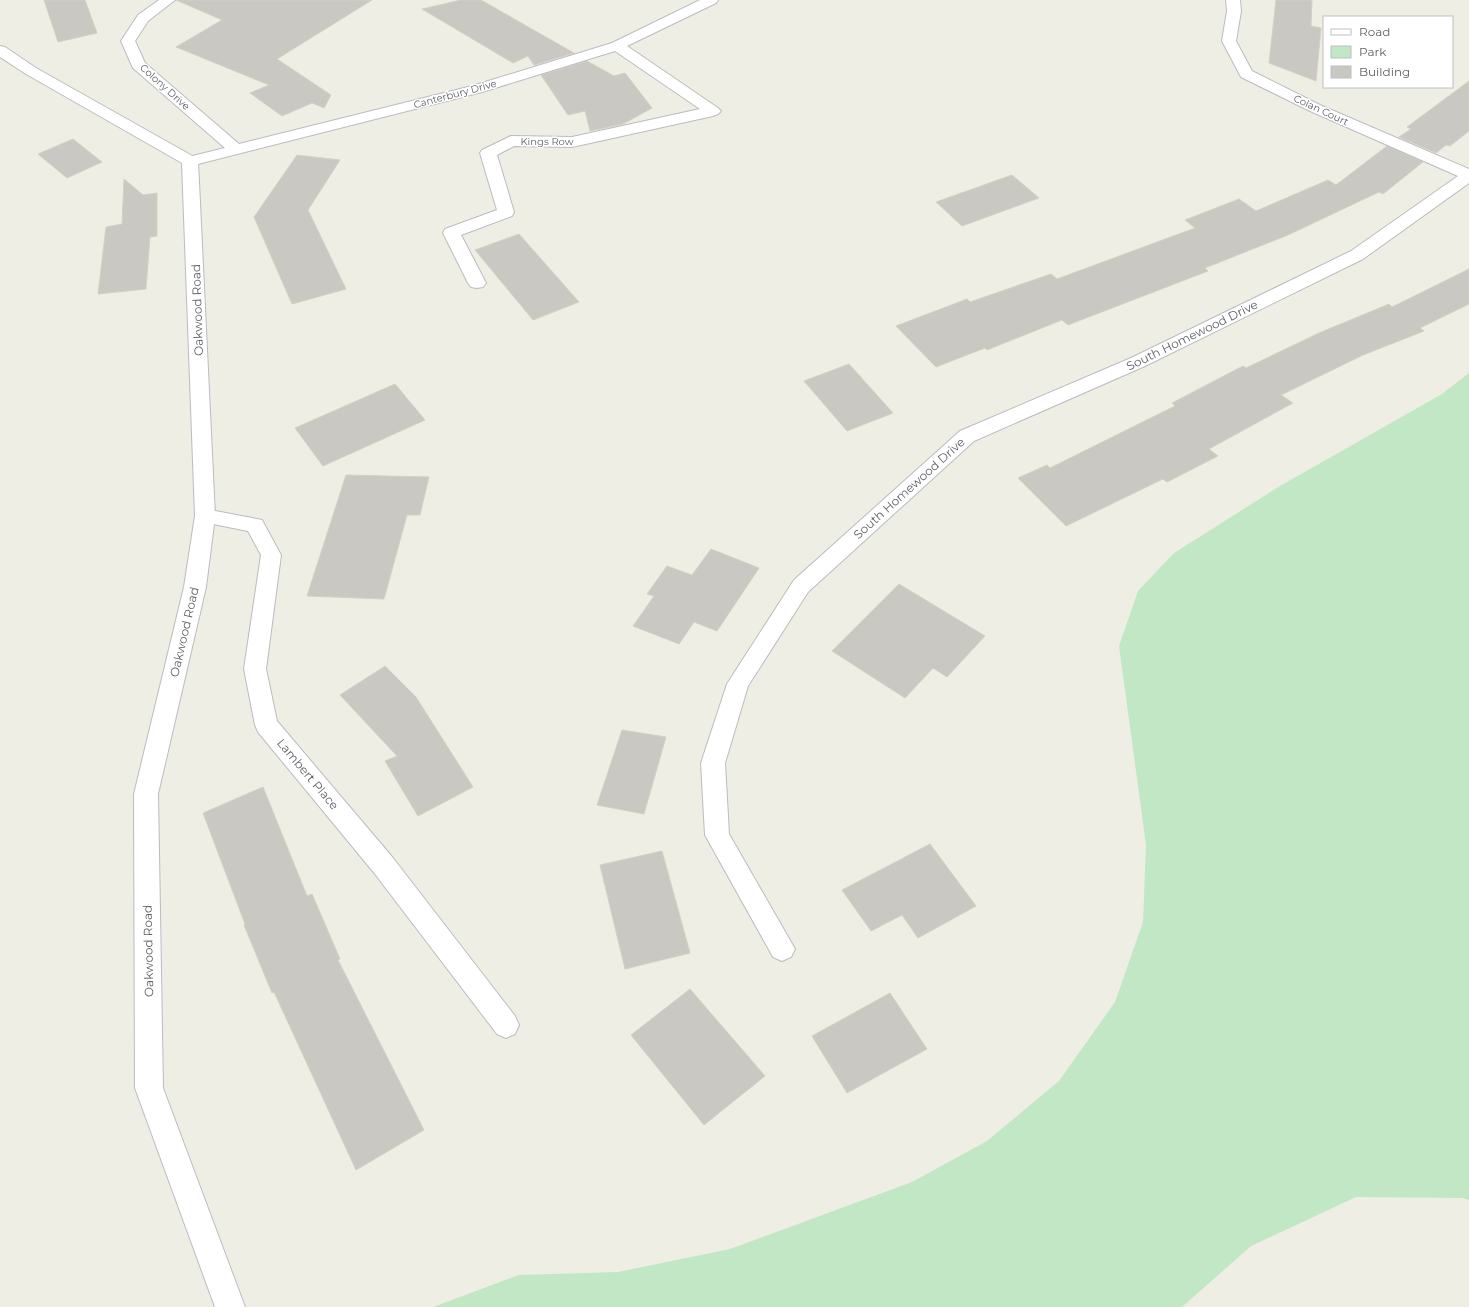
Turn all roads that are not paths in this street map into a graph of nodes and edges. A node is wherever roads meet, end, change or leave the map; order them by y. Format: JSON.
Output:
{"nodes":[{"id":1,"x":168,"y":0,"type":"edge"},
{"id":2,"x":710,"y":0,"type":"edge"},
{"id":3,"x":1233,"y":0,"type":"edge"},
{"id":4,"x":616,"y":46,"type":"junction"},
{"id":5,"x":0,"y":50,"type":"edge"},
{"id":6,"x":236,"y":150,"type":"junction"},
{"id":7,"x":190,"y":161,"type":"junction"},
{"id":8,"x":1469,"y":176,"type":"edge"},
{"id":9,"x":477,"y":283,"type":"dead end"},
{"id":10,"x":205,"y":516,"type":"junction"},
{"id":11,"x":782,"y":949,"type":"dead end"},
{"id":12,"x":506,"y":1025,"type":"dead end"},
{"id":13,"x":230,"y":1307,"type":"edge"}],
"edges":[{"from":1,"to":6,"type":"street","name":"Colony Drive"},
{"from":2,"to":4,"type":"street","name":"Canterbury Drive"},
{"from":3,"to":8,"type":"street","name":"Colan Court"},
{"from":4,"to":6,"type":"street","name":"Canterbury Drive"},
{"from":4,"to":9,"type":"street","name":"Kings Row"},
{"from":5,"to":7,"type":"street"},
{"from":6,"to":7,"type":"street","name":"Canterbury Drive"},
{"from":7,"to":10,"type":"street","name":"Oakwood Road"},
{"from":8,"to":11,"type":"street","name":"South Homewood Drive"},
{"from":10,"to":12,"type":"street","name":"Lambert Place"},
{"from":10,"to":13,"type":"street","name":"Oakwood Road"}]}
